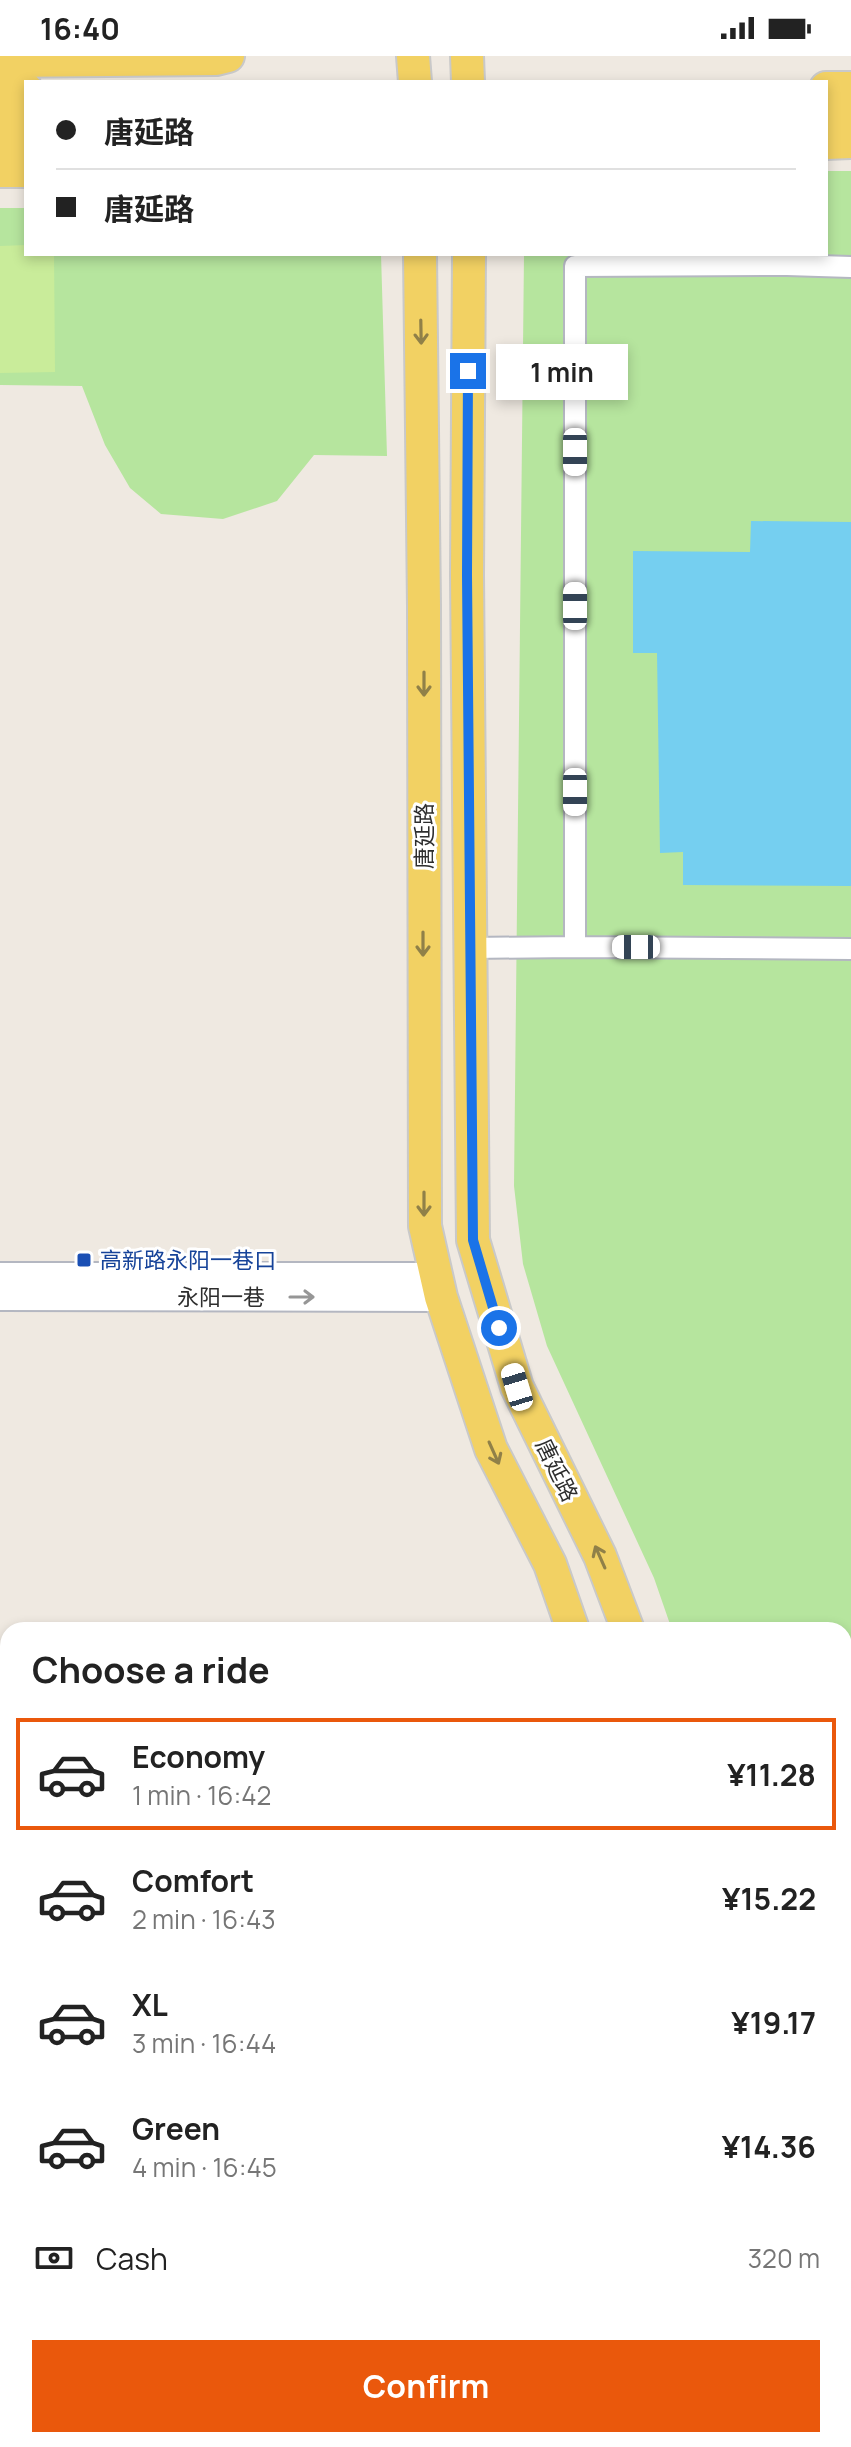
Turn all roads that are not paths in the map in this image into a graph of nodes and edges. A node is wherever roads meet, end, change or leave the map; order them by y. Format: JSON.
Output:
{"nodes":[{"id":1,"x":413,"y":56,"type":"edge"},
{"id":2,"x":467,"y":56,"type":"edge"},
{"id":3,"x":222,"y":58,"type":"edge"},
{"id":4,"x":0,"y":61,"type":"edge"},
{"id":5,"x":415,"y":80,"type":"edge"},
{"id":6,"x":468,"y":80,"type":"edge"},
{"id":7,"x":828,"y":88,"type":"edge"},
{"id":8,"x":851,"y":88,"type":"edge"},
{"id":9,"x":24,"y":89,"type":"edge"},
{"id":10,"x":0,"y":90,"type":"edge"},
{"id":11,"x":828,"y":116,"type":"edge"},
{"id":12,"x":851,"y":116,"type":"edge"},
{"id":13,"x":0,"y":118,"type":"edge"},
{"id":14,"x":24,"y":118,"type":"edge"},
{"id":15,"x":851,"y":142,"type":"edge"},
{"id":16,"x":0,"y":143,"type":"edge"},
{"id":17,"x":24,"y":143,"type":"edge"},
{"id":18,"x":828,"y":143,"type":"edge"},
{"id":19,"x":0,"y":171,"type":"edge"},
{"id":20,"x":24,"y":171,"type":"edge"},
{"id":21,"x":420,"y":256,"type":"edge"},
{"id":22,"x":469,"y":256,"type":"edge"},
{"id":23,"x":787,"y":260,"type":"edge"},
{"id":24,"x":851,"y":267,"type":"edge"},
{"id":25,"x":575,"y":947,"type":"junction"},
{"id":26,"x":470,"y":948,"type":"junction"},
{"id":27,"x":851,"y":949,"type":"edge"},
{"id":28,"x":0,"y":1277,"type":"edge"},
{"id":29,"x":438,"y":1287,"type":"junction"},
{"id":30,"x":0,"y":1296,"type":"edge"},
{"id":31,"x":570,"y":1622,"type":"edge"},
{"id":32,"x":625,"y":1622,"type":"edge"}],
"edges":[{"from":1,"to":5,"type":"main road"},
{"from":2,"to":6,"type":"main road"},
{"from":3,"to":4,"type":"main road"},
{"from":7,"to":8,"type":"main road"},
{"from":9,"to":10,"type":"main road"},
{"from":11,"to":12,"type":"main road"},
{"from":13,"to":14,"type":"main road"},
{"from":15,"to":18,"type":"main road"},
{"from":16,"to":17,"type":"main road"},
{"from":19,"to":20,"type":"main road"},
{"from":21,"to":29,"type":"main road","name":"唐延路","one_way":true},
{"from":22,"to":26,"type":"main road","name":"唐延路"},
{"from":23,"to":24,"type":"street"},
{"from":23,"to":25,"type":"street"},
{"from":25,"to":26,"type":"street"},
{"from":25,"to":27,"type":"street"},
{"from":32,"to":26,"type":"main road","name":"唐延路","one_way":true},
{"from":28,"to":29,"type":"street","name":"永阳一巷"},
{"from":30,"to":29,"type":"street","name":"永阳一巷","one_way":true},
{"from":29,"to":31,"type":"main road","name":"唐延路","one_way":true}]}
